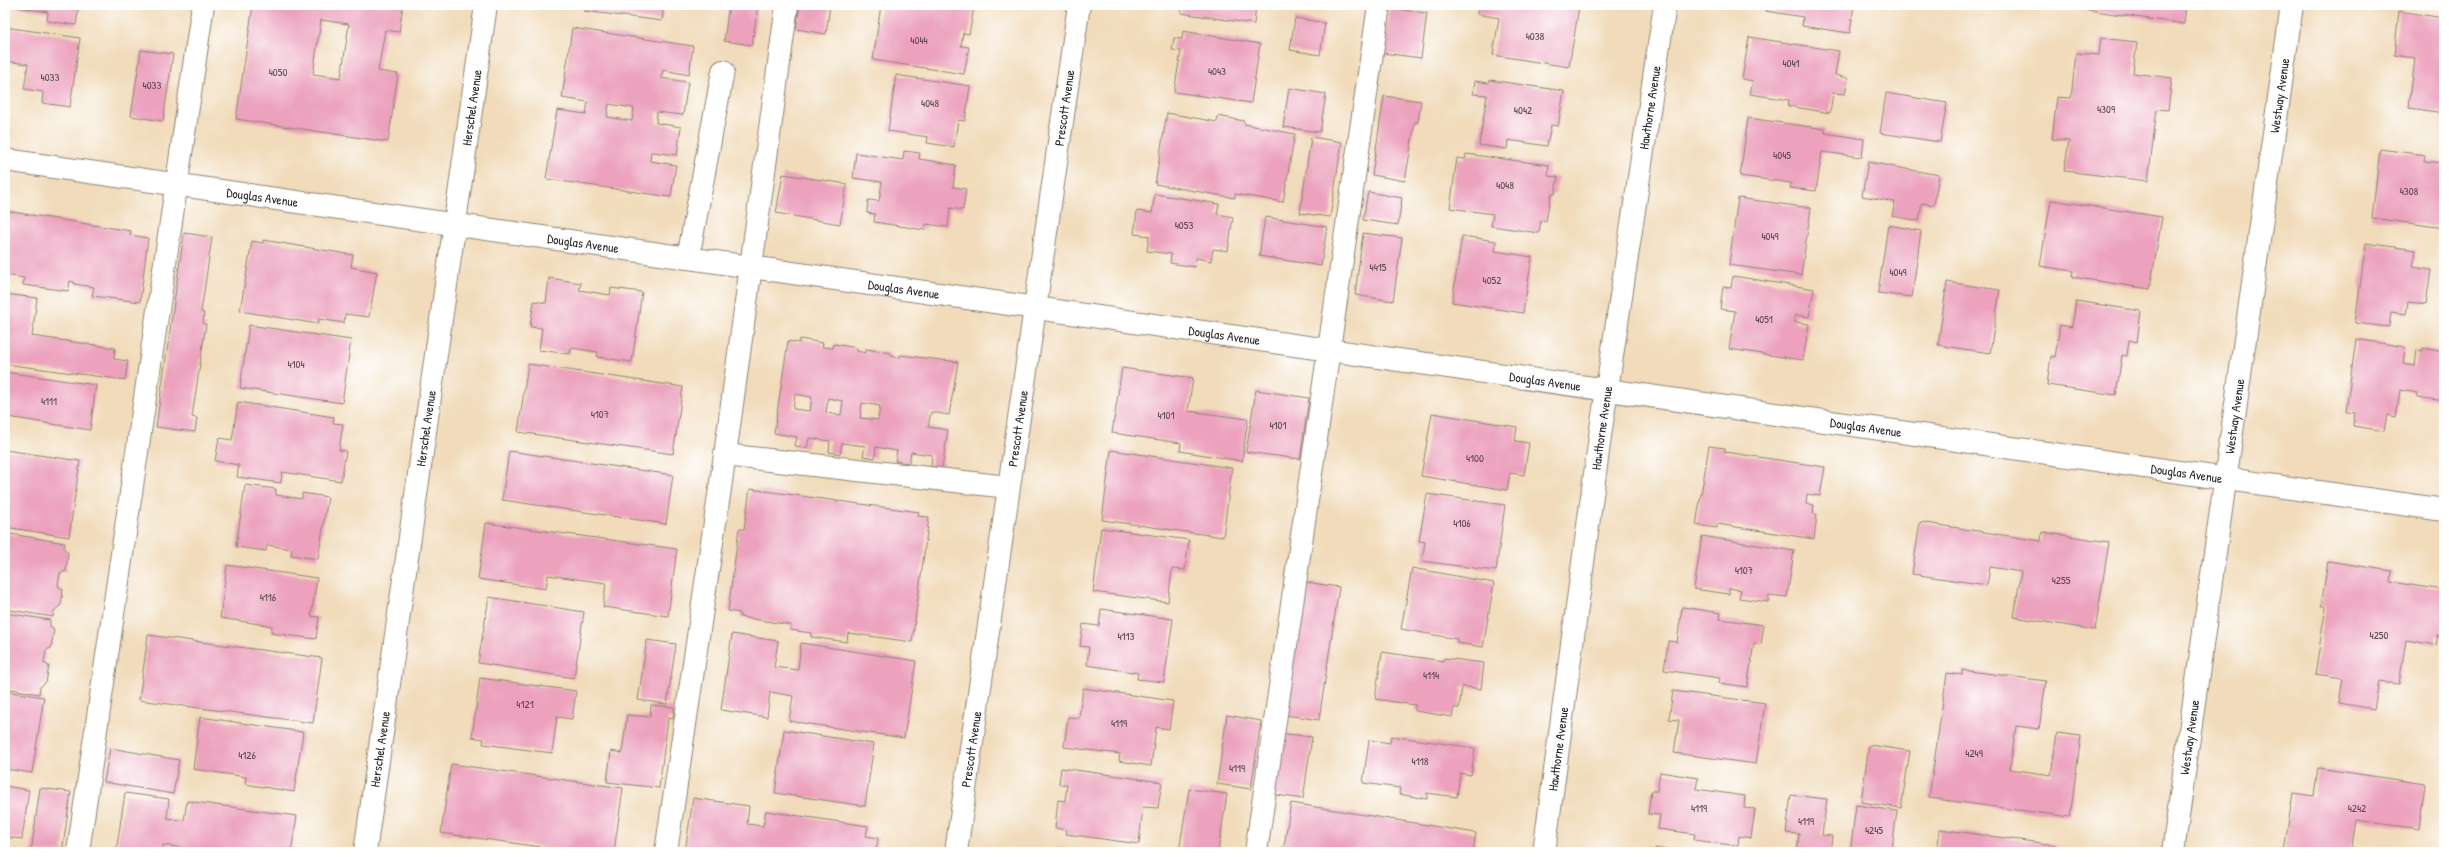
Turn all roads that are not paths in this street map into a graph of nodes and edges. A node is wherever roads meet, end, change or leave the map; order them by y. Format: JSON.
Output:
{"nodes":[{"id":1,"x":203,"y":5,"type":"edge"},
{"id":2,"x":486,"y":5,"type":"edge"},
{"id":3,"x":787,"y":5,"type":"edge"},
{"id":4,"x":1079,"y":5,"type":"edge"},
{"id":5,"x":1380,"y":5,"type":"edge"},
{"id":6,"x":1665,"y":5,"type":"edge"},
{"id":7,"x":2292,"y":5,"type":"edge"},
{"id":8,"x":723,"y":71,"type":"dead end"},
{"id":9,"x":5,"y":160,"type":"edge"},
{"id":10,"x":178,"y":185,"type":"junction"},
{"id":11,"x":454,"y":224,"type":"junction"},
{"id":12,"x":688,"y":258,"type":"junction"},
{"id":13,"x":750,"y":266,"type":"junction"},
{"id":14,"x":1034,"y":307,"type":"junction"},
{"id":15,"x":1330,"y":350,"type":"junction"},
{"id":16,"x":1607,"y":390,"type":"junction"},
{"id":17,"x":725,"y":455,"type":"junction"},
{"id":18,"x":2227,"y":479,"type":"junction"},
{"id":19,"x":1008,"y":487,"type":"junction"},
{"id":20,"x":2444,"y":510,"type":"edge"},
{"id":21,"x":78,"y":852,"type":"edge"},
{"id":22,"x":365,"y":852,"type":"edge"},
{"id":23,"x":666,"y":852,"type":"edge"},
{"id":24,"x":956,"y":852,"type":"edge"},
{"id":25,"x":1256,"y":852,"type":"edge"},
{"id":26,"x":1544,"y":852,"type":"edge"},
{"id":27,"x":2173,"y":852,"type":"edge"}],
"edges":[{"from":1,"to":10,"type":"street"},
{"from":2,"to":11,"type":"street","name":"Herschel Avenue"},
{"from":3,"to":13,"type":"street"},
{"from":4,"to":14,"type":"street","name":"Prescott Avenue"},
{"from":5,"to":15,"type":"street"},
{"from":6,"to":16,"type":"street","name":"Hawthorne Avenue"},
{"from":7,"to":18,"type":"street","name":"Westway Avenue"},
{"from":8,"to":12,"type":"street"},
{"from":9,"to":10,"type":"street","name":"Douglas Avenue"},
{"from":10,"to":11,"type":"street","name":"Douglas Avenue"},
{"from":10,"to":21,"type":"street"},
{"from":11,"to":12,"type":"street","name":"Douglas Avenue"},
{"from":11,"to":22,"type":"street","name":"Herschel Avenue"},
{"from":12,"to":13,"type":"street","name":"Douglas Avenue"},
{"from":13,"to":14,"type":"street","name":"Douglas Avenue"},
{"from":13,"to":17,"type":"street"},
{"from":14,"to":15,"type":"street","name":"Douglas Avenue"},
{"from":14,"to":19,"type":"street","name":"Prescott Avenue"},
{"from":15,"to":16,"type":"street","name":"Douglas Avenue"},
{"from":15,"to":25,"type":"street"},
{"from":16,"to":18,"type":"street","name":"Douglas Avenue"},
{"from":16,"to":26,"type":"street","name":"Hawthorne Avenue"},
{"from":17,"to":19,"type":"street"},
{"from":17,"to":23,"type":"street"},
{"from":18,"to":20,"type":"street","name":"Douglas Avenue"},
{"from":18,"to":27,"type":"street","name":"Westway Avenue"},
{"from":19,"to":24,"type":"street","name":"Prescott Avenue"}]}
